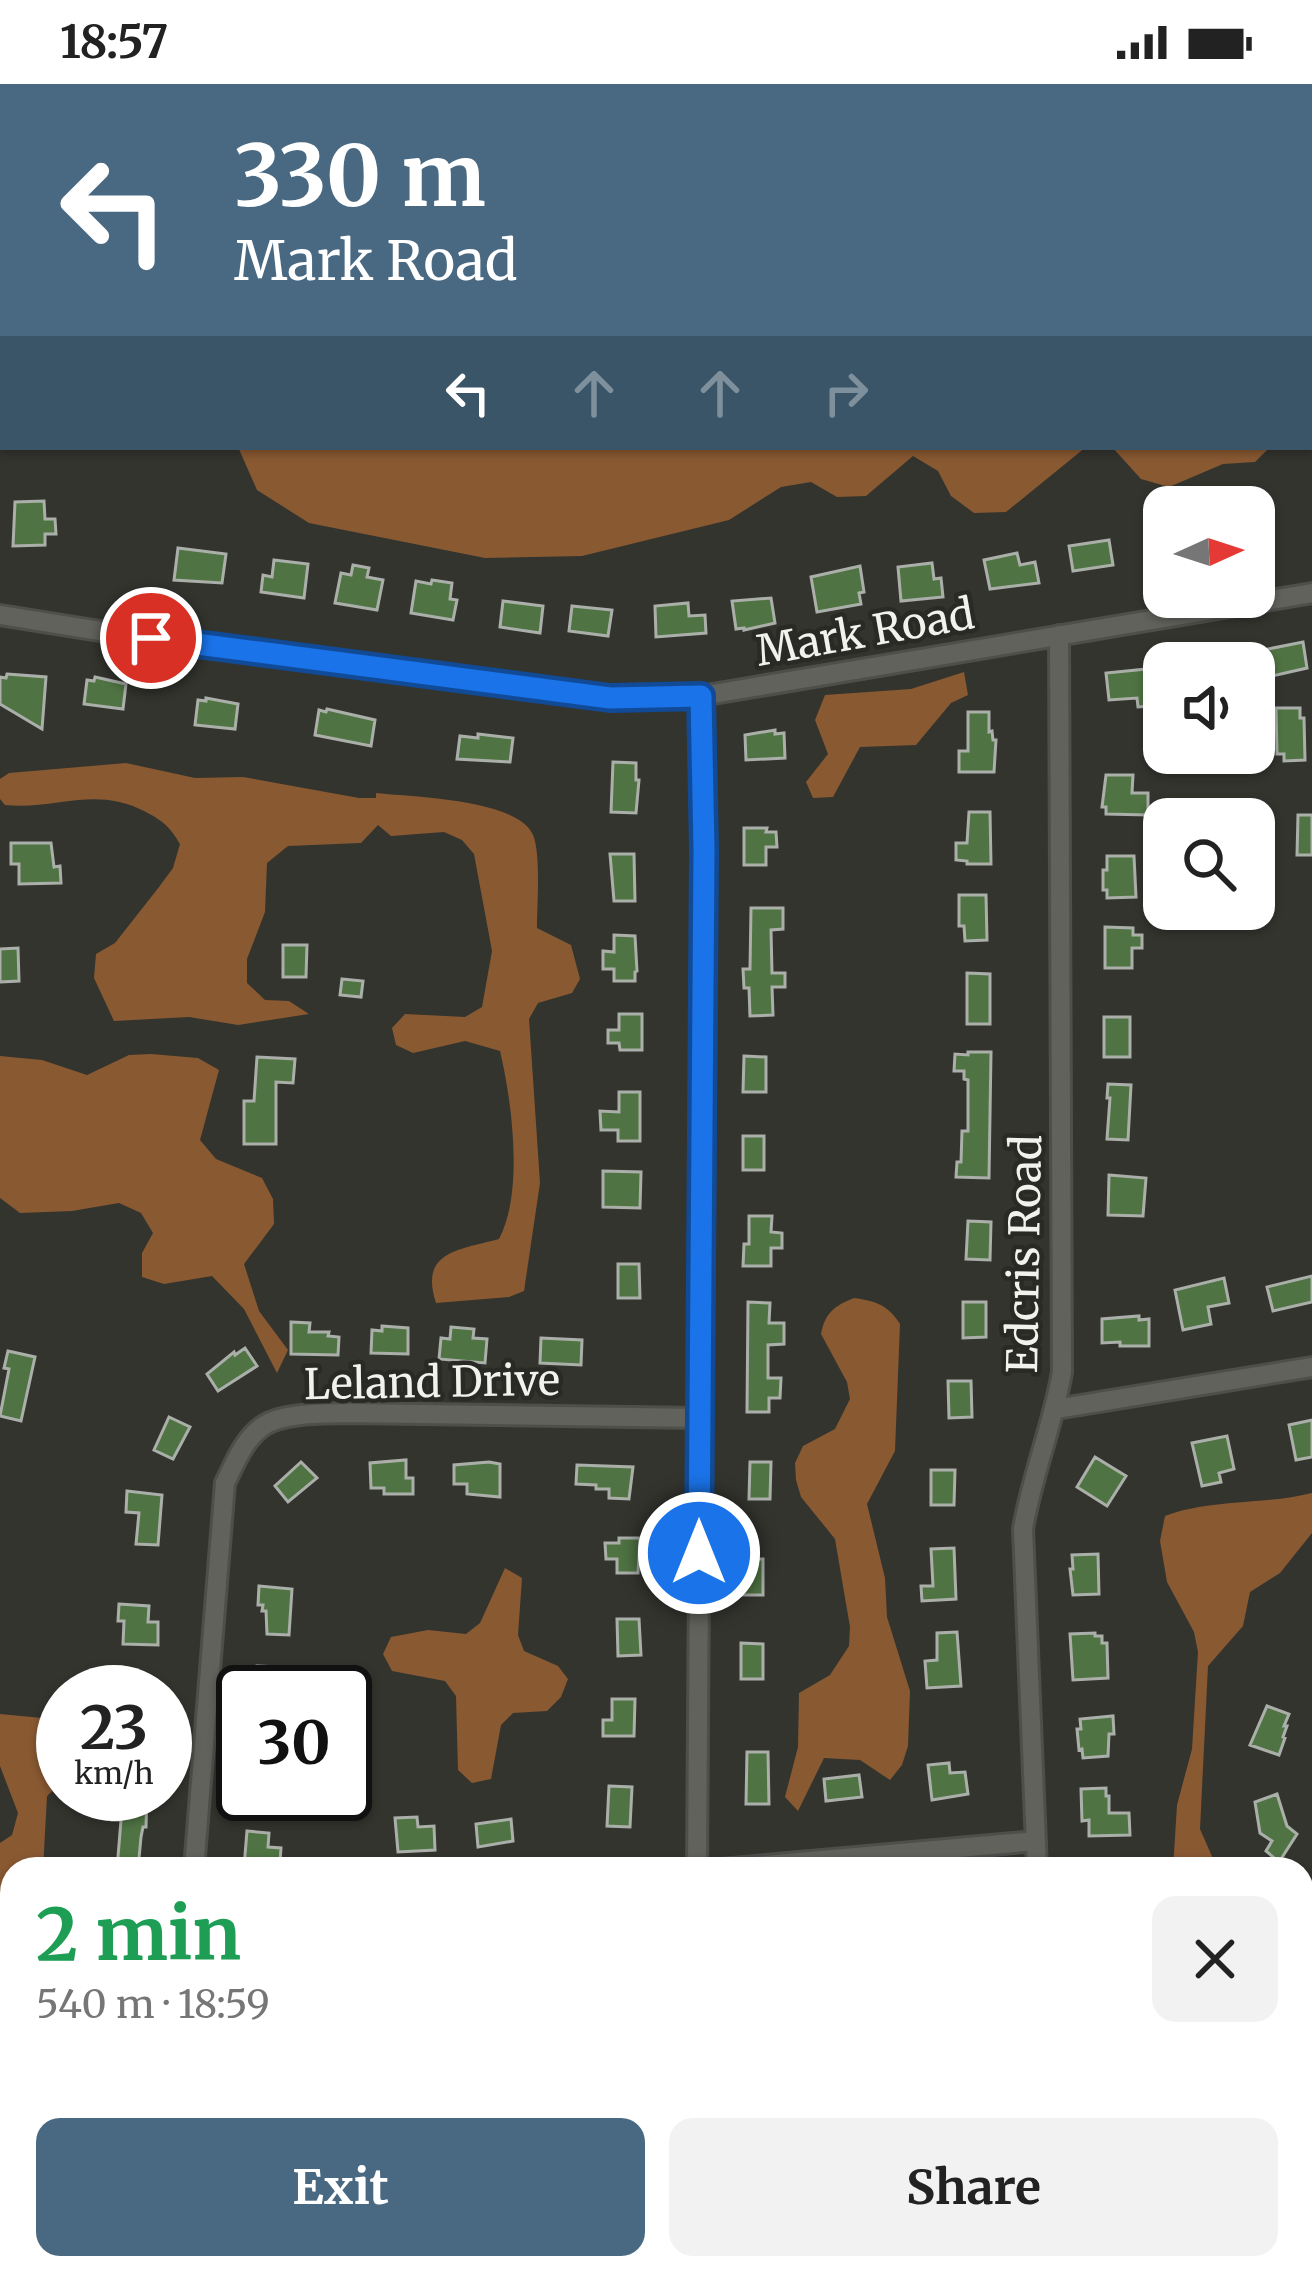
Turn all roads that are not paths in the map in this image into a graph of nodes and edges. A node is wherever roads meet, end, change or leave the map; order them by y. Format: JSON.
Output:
{"nodes":[{"id":1,"x":1312,"y":593,"type":"edge"},
{"id":2,"x":0,"y":615,"type":"edge"},
{"id":3,"x":1059,"y":635,"type":"junction"},
{"id":4,"x":701,"y":696,"type":"junction"},
{"id":5,"x":1312,"y":1367,"type":"edge"},
{"id":6,"x":1056,"y":1409,"type":"junction"},
{"id":7,"x":700,"y":1418,"type":"junction"},
{"id":8,"x":1036,"y":1841,"type":"junction"},
{"id":9,"x":195,"y":1857,"type":"edge"},
{"id":10,"x":697,"y":1857,"type":"edge"},
{"id":11,"x":857,"y":1857,"type":"edge"},
{"id":12,"x":1037,"y":1857,"type":"edge"}],
"edges":[{"from":1,"to":3,"type":"street","name":"Mark Road"},
{"from":2,"to":4,"type":"street","name":"Mark Road"},
{"from":3,"to":4,"type":"street","name":"Mark Road"},
{"from":3,"to":6,"type":"street","name":"Edcris Road"},
{"from":4,"to":7,"type":"street"},
{"from":5,"to":6,"type":"street"},
{"from":6,"to":8,"type":"street","name":"Edcris Road"},
{"from":7,"to":9,"type":"street","name":"Leland Drive"},
{"from":7,"to":10,"type":"street"},
{"from":8,"to":11,"type":"street"},
{"from":8,"to":12,"type":"street","name":"Edcris Road"}]}
